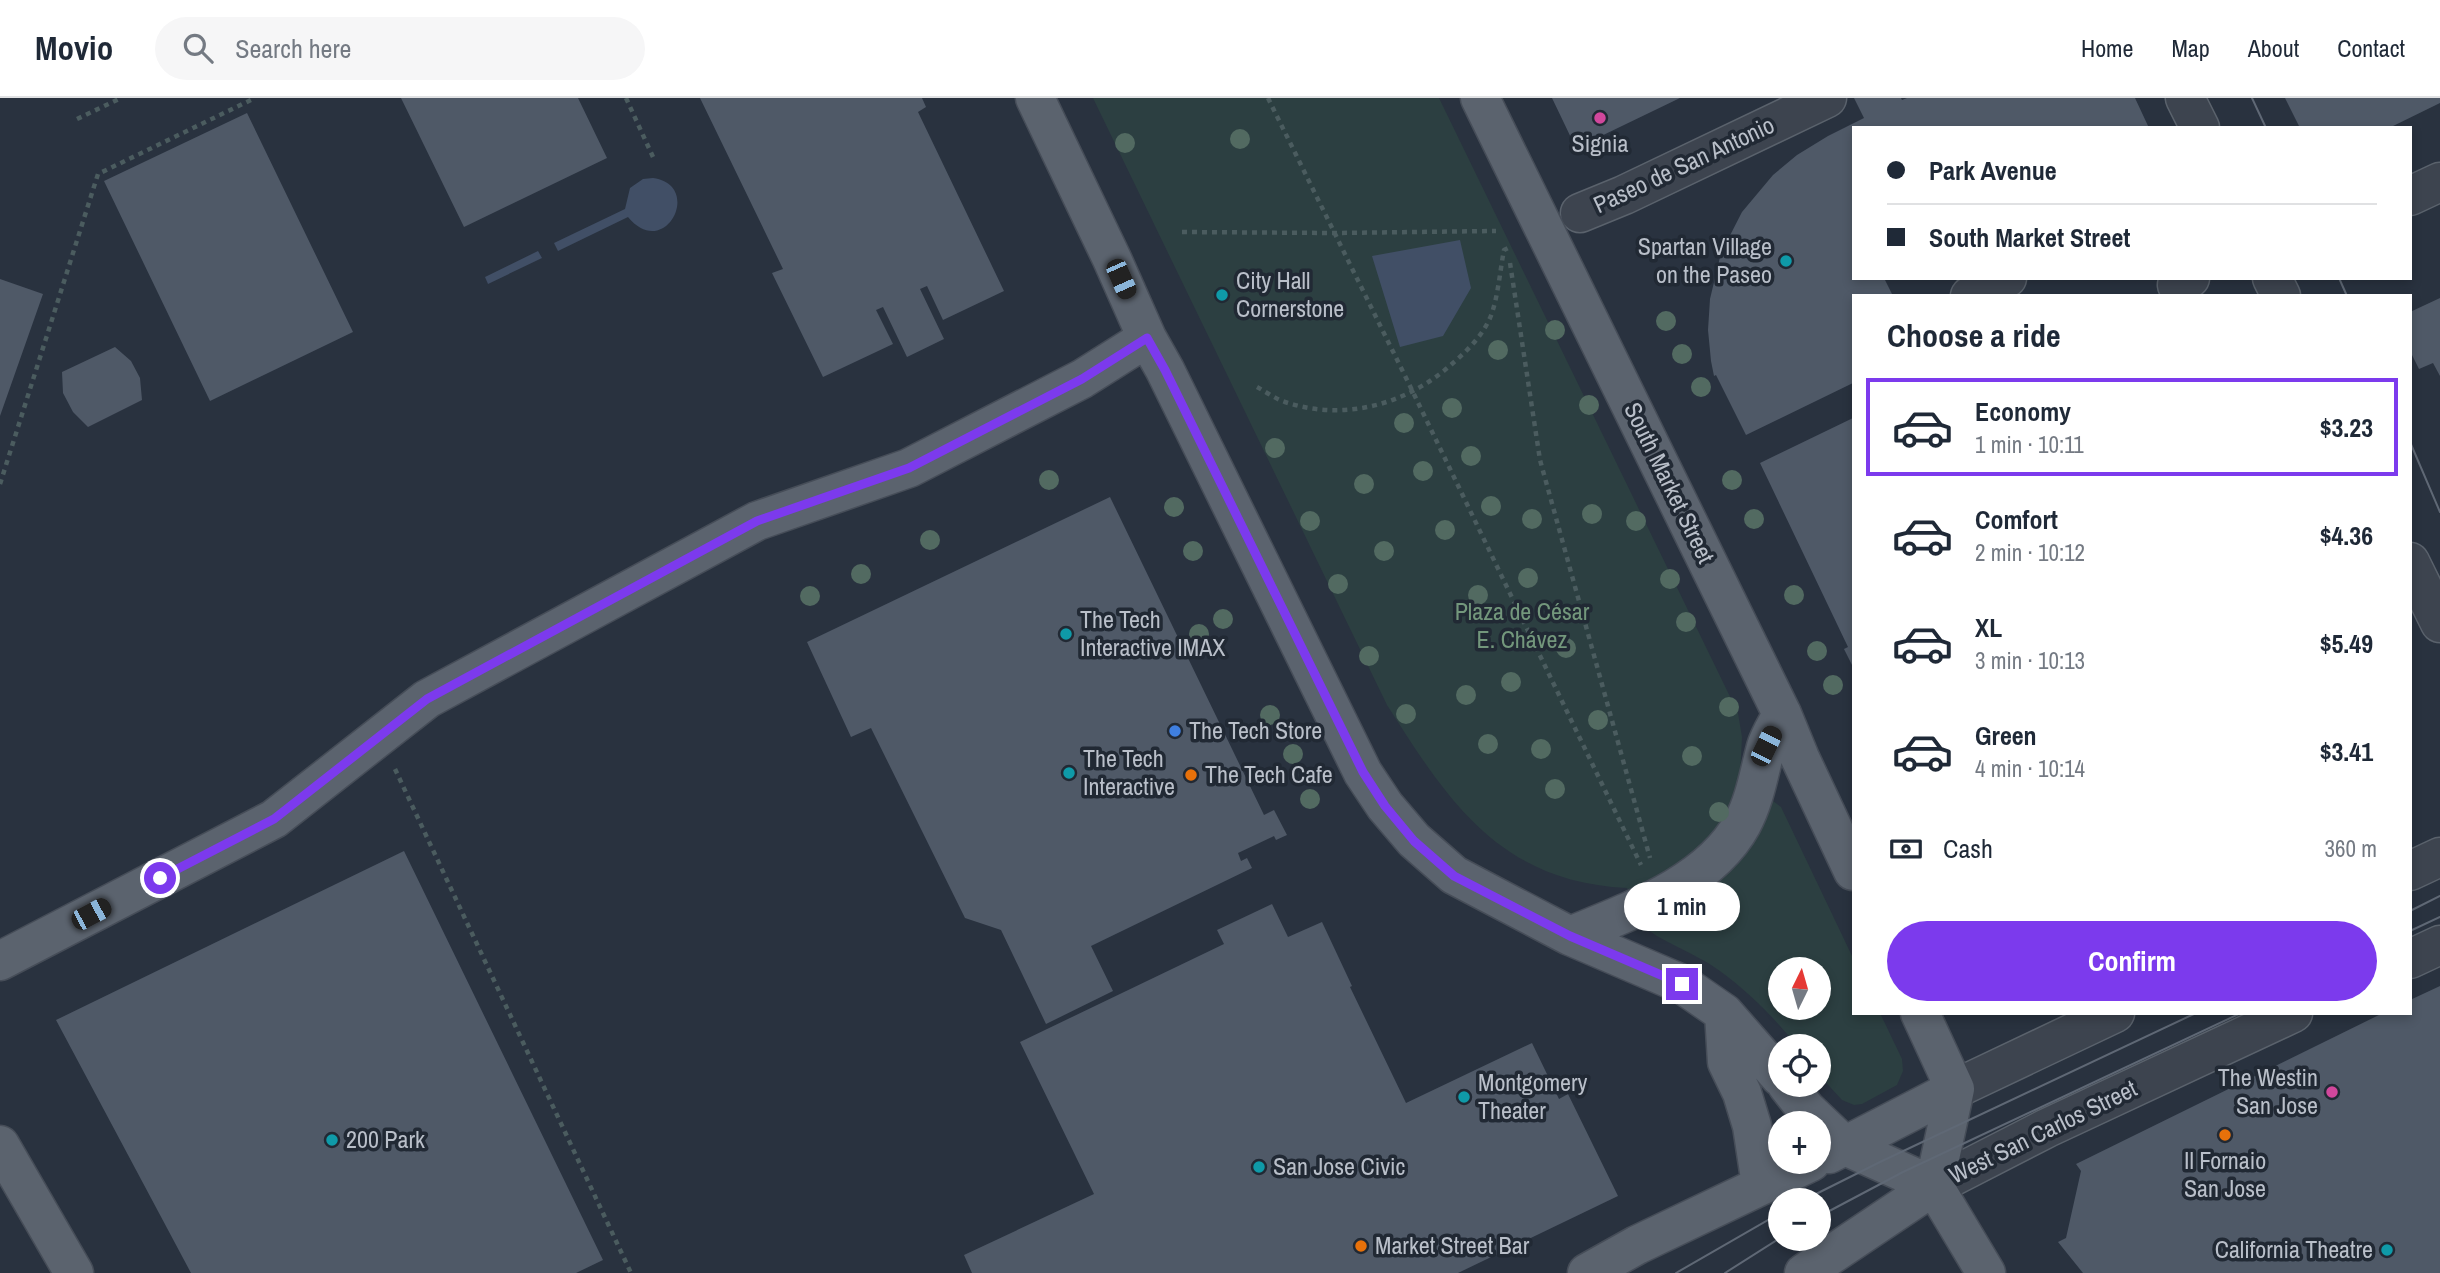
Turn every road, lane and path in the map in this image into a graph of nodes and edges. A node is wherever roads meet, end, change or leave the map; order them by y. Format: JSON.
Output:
{"nodes":[{"id":1,"x":121,"y":98,"type":"edge"},
{"id":2,"x":255,"y":98,"type":"edge"},
{"id":3,"x":626,"y":98,"type":"edge"},
{"id":4,"x":1035,"y":98,"type":"edge"},
{"id":5,"x":1268,"y":98,"type":"edge"},
{"id":6,"x":1480,"y":98,"type":"edge"},
{"id":7,"x":1827,"y":98,"type":"edge"},
{"id":8,"x":2185,"y":98,"type":"edge"},
{"id":9,"x":77,"y":120,"type":"dead end"},
{"id":10,"x":2199,"y":126,"type":"edge"},
{"id":11,"x":653,"y":158,"type":"dead end"},
{"id":12,"x":2440,"y":182,"type":"edge"},
{"id":13,"x":2412,"y":195,"type":"edge"},
{"id":14,"x":1580,"y":213,"type":"dead end"},
{"id":15,"x":1496,"y":231,"type":"dead end"},
{"id":16,"x":1182,"y":232,"type":"dead end"},
{"id":17,"x":1334,"y":233,"type":"junction"},
{"id":18,"x":1510,"y":247,"type":"dead end"},
{"id":19,"x":1510,"y":263,"type":"dead end"},
{"id":20,"x":2003,"y":280,"type":"edge"},
{"id":21,"x":1973,"y":294,"type":"edge"},
{"id":22,"x":1147,"y":338,"type":"junction"},
{"id":23,"x":1257,"y":387,"type":"dead end"},
{"id":24,"x":1413,"y":393,"type":"junction"},
{"id":25,"x":0,"y":484,"type":"edge"},
{"id":26,"x":2412,"y":566,"type":"edge"},
{"id":27,"x":2440,"y":623,"type":"edge"},
{"id":28,"x":1782,"y":713,"type":"junction"},
{"id":29,"x":378,"y":737,"type":"junction"},
{"id":30,"x":2440,"y":857,"type":"edge"},
{"id":31,"x":1650,"y":859,"type":"dead end"},
{"id":32,"x":1852,"y":869,"type":"edge"},
{"id":33,"x":2412,"y":871,"type":"edge"},
{"id":34,"x":1644,"y":873,"type":"dead end"},
{"id":35,"x":1570,"y":936,"type":"junction"},
{"id":36,"x":2440,"y":945,"type":"edge"},
{"id":37,"x":2412,"y":958,"type":"edge"},
{"id":38,"x":0,"y":961,"type":"edge"},
{"id":39,"x":1724,"y":1013,"type":"junction"},
{"id":40,"x":1921,"y":1015,"type":"edge"},
{"id":41,"x":2111,"y":1015,"type":"edge"},
{"id":42,"x":2289,"y":1015,"type":"edge"},
{"id":43,"x":1768,"y":1063,"type":"edge"},
{"id":44,"x":1955,"y":1089,"type":"junction"},
{"id":45,"x":1797,"y":1097,"type":"edge"},
{"id":46,"x":0,"y":1145,"type":"edge"},
{"id":47,"x":1832,"y":1152,"type":"edge"},
{"id":48,"x":1785,"y":1174,"type":"edge"},
{"id":49,"x":1761,"y":1185,"type":"junction"},
{"id":50,"x":1934,"y":1186,"type":"junction"},
{"id":51,"x":74,"y":1273,"type":"edge"},
{"id":52,"x":631,"y":1273,"type":"edge"},
{"id":53,"x":1587,"y":1273,"type":"edge"},
{"id":54,"x":1804,"y":1273,"type":"edge"},
{"id":55,"x":1986,"y":1273,"type":"edge"}],
"edges":[{"from":1,"to":9,"type":"path"},
{"from":2,"to":25,"type":"path"},
{"from":3,"to":11,"type":"path"},
{"from":4,"to":22,"type":"main road"},
{"from":5,"to":17,"type":"path"},
{"from":6,"to":28,"type":"main road","name":"South Market Street"},
{"from":7,"to":14,"type":"street","name":"Paseo de San Antonio"},
{"from":8,"to":10,"type":"street"},
{"from":12,"to":13,"type":"street"},
{"from":15,"to":17,"type":"path"},
{"from":16,"to":17,"type":"path"},
{"from":17,"to":24,"type":"path"},
{"from":18,"to":24,"type":"path"},
{"from":19,"to":31,"type":"path"},
{"from":20,"to":21,"type":"street"},
{"from":22,"to":29,"type":"main road"},
{"from":22,"to":35,"type":"main road"},
{"from":23,"to":24,"type":"path"},
{"from":24,"to":34,"type":"path"},
{"from":26,"to":27,"type":"street"},
{"from":28,"to":32,"type":"main road","name":"South Market Street"},
{"from":28,"to":35,"type":"main road"},
{"from":29,"to":38,"type":"main road"},
{"from":29,"to":52,"type":"path"},
{"from":30,"to":33,"type":"street"},
{"from":35,"to":39,"type":"main road"},
{"from":36,"to":37,"type":"street"},
{"from":39,"to":43,"type":"main road"},
{"from":39,"to":49,"type":"main road"},
{"from":40,"to":44,"type":"main road"},
{"from":41,"to":44,"type":"street"},
{"from":42,"to":50,"type":"street","name":"West San Carlos Street"},
{"from":44,"to":47,"type":"main road"},
{"from":44,"to":50,"type":"main road"},
{"from":45,"to":47,"type":"main road"},
{"from":46,"to":51,"type":"main road"},
{"from":47,"to":50,"type":"main road"},
{"from":48,"to":49,"type":"main road"},
{"from":49,"to":53,"type":"main road"},
{"from":50,"to":54,"type":"main road","name":"West San Carlos Street"},
{"from":50,"to":55,"type":"main road"}]}
